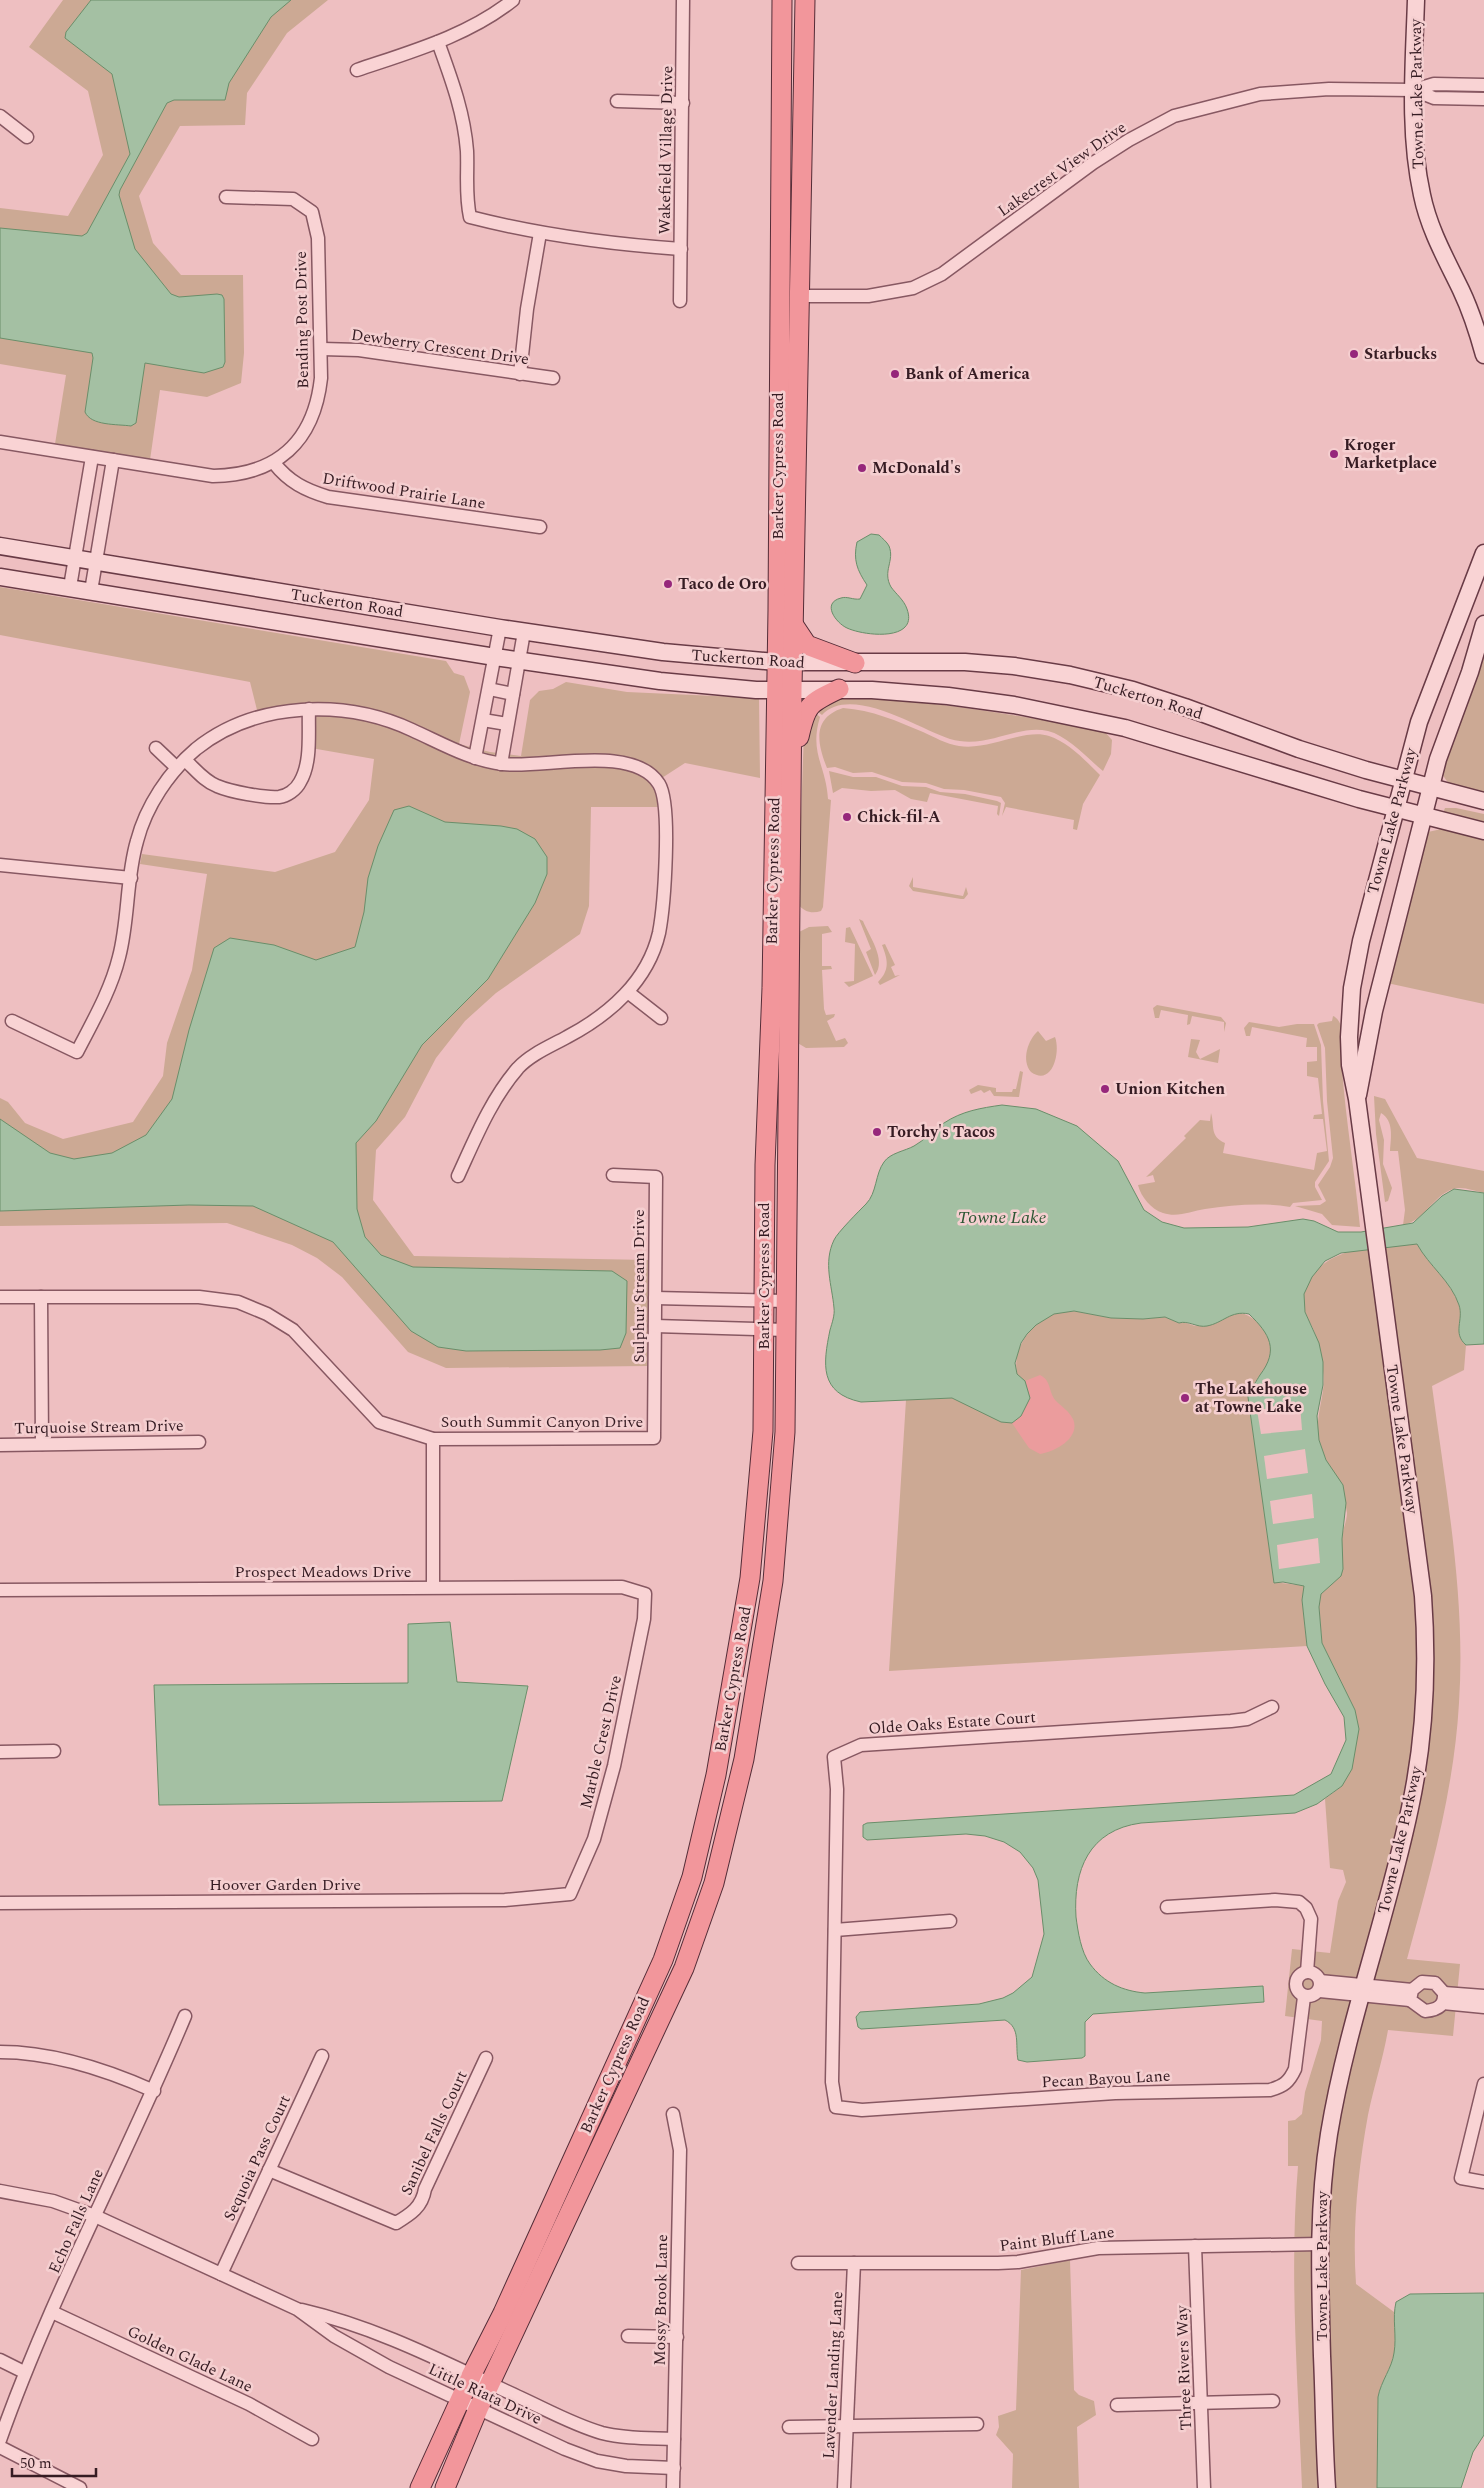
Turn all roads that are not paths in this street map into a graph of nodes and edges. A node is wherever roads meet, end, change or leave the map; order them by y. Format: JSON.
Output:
{"nodes":[{"id":1,"x":513,"y":0,"type":"edge"},
{"id":2,"x":683,"y":0,"type":"edge"},
{"id":3,"x":782,"y":0,"type":"edge"},
{"id":4,"x":805,"y":0,"type":"edge"},
{"id":5,"x":1416,"y":0,"type":"edge"},
{"id":6,"x":438,"y":42,"type":"junction"},
{"id":7,"x":357,"y":70,"type":"dead end"},
{"id":8,"x":1484,"y":85,"type":"edge"},
{"id":9,"x":1414,"y":90,"type":"junction"},
{"id":10,"x":1484,"y":99,"type":"edge"},
{"id":11,"x":617,"y":100,"type":"dead end"},
{"id":12,"x":683,"y":103,"type":"junction"},
{"id":13,"x":0,"y":116,"type":"edge"},
{"id":14,"x":27,"y":137,"type":"dead end"},
{"id":15,"x":780,"y":159,"type":"junction"},
{"id":16,"x":802,"y":159,"type":"junction"},
{"id":17,"x":226,"y":197,"type":"dead end"},
{"id":18,"x":780,"y":226,"type":"junction"},
{"id":19,"x":540,"y":233,"type":"junction"},
{"id":20,"x":681,"y":249,"type":"junction"},
{"id":21,"x":799,"y":296,"type":"junction"},
{"id":22,"x":680,"y":301,"type":"dead end"},
{"id":23,"x":322,"y":349,"type":"junction"},
{"id":24,"x":1484,"y":355,"type":"edge"},
{"id":25,"x":520,"y":374,"type":"junction"},
{"id":26,"x":553,"y":378,"type":"dead end"},
{"id":27,"x":0,"y":442,"type":"edge"},
{"id":28,"x":92,"y":457,"type":"junction"},
{"id":29,"x":113,"y":460,"type":"junction"},
{"id":30,"x":274,"y":463,"type":"junction"},
{"id":31,"x":85,"y":500,"type":"junction"},
{"id":32,"x":106,"y":503,"type":"junction"},
{"id":33,"x":81,"y":523,"type":"junction"},
{"id":34,"x":102,"y":526,"type":"junction"},
{"id":35,"x":540,"y":527,"type":"dead end"},
{"id":36,"x":0,"y":546,"type":"edge"},
{"id":37,"x":1484,"y":553,"type":"edge"},
{"id":38,"x":75,"y":558,"type":"junction"},
{"id":39,"x":96,"y":561,"type":"junction"},
{"id":40,"x":0,"y":577,"type":"edge"},
{"id":41,"x":70,"y":587,"type":"junction"},
{"id":42,"x":91,"y":591,"type":"junction"},
{"id":43,"x":793,"y":624,"type":"junction"},
{"id":44,"x":1484,"y":624,"type":"edge"},
{"id":45,"x":500,"y":628,"type":"junction"},
{"id":46,"x":524,"y":632,"type":"junction"},
{"id":47,"x":495,"y":657,"type":"junction"},
{"id":48,"x":520,"y":661,"type":"junction"},
{"id":49,"x":784,"y":663,"type":"junction"},
{"id":50,"x":855,"y":663,"type":"junction"},
{"id":51,"x":489,"y":689,"type":"junction"},
{"id":52,"x":783,"y":689,"type":"junction"},
{"id":53,"x":839,"y":689,"type":"junction"},
{"id":54,"x":513,"y":694,"type":"junction"},
{"id":55,"x":309,"y":709,"type":"junction"},
{"id":56,"x":483,"y":720,"type":"junction"},
{"id":57,"x":507,"y":724,"type":"junction"},
{"id":58,"x":156,"y":748,"type":"dead end"},
{"id":59,"x":481,"y":760,"type":"junction"},
{"id":60,"x":180,"y":763,"type":"junction"},
{"id":61,"x":501,"y":764,"type":"junction"},
{"id":62,"x":791,"y":770,"type":"junction"},
{"id":63,"x":1402,"y":781,"type":"junction"},
{"id":64,"x":1430,"y":788,"type":"junction"},
{"id":65,"x":1484,"y":801,"type":"edge"},
{"id":66,"x":1396,"y":808,"type":"junction"},
{"id":67,"x":1423,"y":816,"type":"junction"},
{"id":68,"x":1484,"y":830,"type":"edge"},
{"id":69,"x":0,"y":865,"type":"edge"},
{"id":70,"x":130,"y":878,"type":"junction"},
{"id":71,"x":772,"y":956,"type":"junction"},
{"id":72,"x":628,"y":993,"type":"junction"},
{"id":73,"x":1350,"y":1008,"type":"junction"},
{"id":74,"x":1374,"y":1011,"type":"junction"},
{"id":75,"x":661,"y":1018,"type":"dead end"},
{"id":76,"x":12,"y":1021,"type":"dead end"},
{"id":77,"x":788,"y":1054,"type":"junction"},
{"id":78,"x":1357,"y":1099,"type":"junction"},
{"id":79,"x":613,"y":1175,"type":"dead end"},
{"id":80,"x":458,"y":1176,"type":"dead end"},
{"id":81,"x":0,"y":1297,"type":"edge"},
{"id":82,"x":41,"y":1297,"type":"junction"},
{"id":83,"x":655,"y":1298,"type":"junction"},
{"id":84,"x":764,"y":1300,"type":"junction"},
{"id":85,"x":786,"y":1300,"type":"junction"},
{"id":86,"x":655,"y":1326,"type":"junction"},
{"id":87,"x":764,"y":1330,"type":"junction"},
{"id":88,"x":786,"y":1330,"type":"junction"},
{"id":89,"x":433,"y":1438,"type":"junction"},
{"id":90,"x":654,"y":1438,"type":"joint"},
{"id":91,"x":199,"y":1442,"type":"dead end"},
{"id":92,"x":0,"y":1444,"type":"edge"},
{"id":93,"x":42,"y":1444,"type":"junction"},
{"id":94,"x":433,"y":1587,"type":"junction"},
{"id":95,"x":0,"y":1590,"type":"edge"},
{"id":96,"x":645,"y":1594,"type":"joint"},
{"id":97,"x":1272,"y":1707,"type":"dead end"},
{"id":98,"x":54,"y":1751,"type":"dead end"},
{"id":99,"x":0,"y":1752,"type":"edge"},
{"id":100,"x":716,"y":1774,"type":"junction"},
{"id":101,"x":738,"y":1781,"type":"junction"},
{"id":102,"x":570,"y":1894,"type":"joint"},
{"id":103,"x":0,"y":1904,"type":"edge"},
{"id":104,"x":1167,"y":1907,"type":"dead end"},
{"id":105,"x":950,"y":1921,"type":"dead end"},
{"id":106,"x":835,"y":1930,"type":"junction"},
{"id":107,"x":1308,"y":1972,"type":"junction"},
{"id":108,"x":1320,"y":1986,"type":"junction"},
{"id":109,"x":1363,"y":1990,"type":"junction"},
{"id":110,"x":1411,"y":1995,"type":"junction"},
{"id":111,"x":1484,"y":1996,"type":"edge"},
{"id":112,"x":1304,"y":1997,"type":"junction"},
{"id":113,"x":1444,"y":1998,"type":"junction"},
{"id":114,"x":1484,"y":2007,"type":"edge"},
{"id":115,"x":185,"y":2016,"type":"dead end"},
{"id":116,"x":0,"y":2052,"type":"edge"},
{"id":117,"x":322,"y":2056,"type":"dead end"},
{"id":118,"x":486,"y":2058,"type":"dead end"},
{"id":119,"x":610,"y":2076,"type":"junction"},
{"id":120,"x":1484,"y":2084,"type":"edge"},
{"id":121,"x":630,"y":2085,"type":"junction"},
{"id":122,"x":154,"y":2091,"type":"junction"},
{"id":123,"x":836,"y":2106,"type":"joint"},
{"id":124,"x":673,"y":2114,"type":"dead end"},
{"id":125,"x":269,"y":2170,"type":"junction"},
{"id":126,"x":1484,"y":2182,"type":"edge"},
{"id":127,"x":0,"y":2191,"type":"edge"},
{"id":128,"x":95,"y":2216,"type":"junction"},
{"id":129,"x":1320,"y":2244,"type":"junction"},
{"id":130,"x":1195,"y":2246,"type":"junction"},
{"id":131,"x":798,"y":2263,"type":"dead end"},
{"id":132,"x":854,"y":2263,"type":"junction"},
{"id":133,"x":221,"y":2274,"type":"junction"},
{"id":134,"x":297,"y":2309,"type":"junction"},
{"id":135,"x":52,"y":2312,"type":"junction"},
{"id":136,"x":628,"y":2336,"type":"dead end"},
{"id":137,"x":677,"y":2337,"type":"junction"},
{"id":138,"x":0,"y":2360,"type":"edge"},
{"id":139,"x":24,"y":2372,"type":"junction"},
{"id":140,"x":472,"y":2374,"type":"junction"},
{"id":141,"x":489,"y":2383,"type":"junction"},
{"id":142,"x":459,"y":2401,"type":"junction"},
{"id":143,"x":1273,"y":2401,"type":"dead end"},
{"id":144,"x":1201,"y":2403,"type":"junction"},
{"id":145,"x":1117,"y":2405,"type":"dead end"},
{"id":146,"x":478,"y":2409,"type":"junction"},
{"id":147,"x":978,"y":2424,"type":"dead end"},
{"id":148,"x":847,"y":2426,"type":"junction"},
{"id":149,"x":789,"y":2428,"type":"dead end"},
{"id":150,"x":312,"y":2439,"type":"dead end"},
{"id":151,"x":674,"y":2439,"type":"junction"},
{"id":152,"x":0,"y":2440,"type":"edge"},
{"id":153,"x":0,"y":2447,"type":"edge"},
{"id":154,"x":674,"y":2468,"type":"junction"},
{"id":155,"x":80,"y":2488,"type":"edge"},
{"id":156,"x":420,"y":2488,"type":"edge"},
{"id":157,"x":444,"y":2488,"type":"edge"},
{"id":158,"x":674,"y":2488,"type":"edge"},
{"id":159,"x":844,"y":2488,"type":"edge"},
{"id":160,"x":1204,"y":2488,"type":"edge"},
{"id":161,"x":1327,"y":2488,"type":"edge"}],
"edges":[{"from":1,"to":6,"type":"street"},
{"from":2,"to":12,"type":"street","name":"Wakefield Village Drive"},
{"from":3,"to":15,"type":"main road","name":"Barker Cypress Road"},
{"from":4,"to":16,"type":"main road","name":"Barker Cypress Road"},
{"from":5,"to":9,"type":"main road","name":"Towne Lake Parkway"},
{"from":6,"to":7,"type":"street"},
{"from":6,"to":19,"type":"street"},
{"from":8,"to":9,"type":"street"},
{"from":9,"to":10,"type":"street"},
{"from":9,"to":21,"type":"street","name":"Lakecrest View Drive"},
{"from":9,"to":24,"type":"main road","name":"Towne Lake Parkway"},
{"from":11,"to":12,"type":"street"},
{"from":12,"to":20,"type":"street","name":"Wakefield Village Drive"},
{"from":13,"to":14,"type":"street"},
{"from":15,"to":16,"type":"main road"},
{"from":15,"to":18,"type":"main road","name":"Barker Cypress Road"},
{"from":16,"to":21,"type":"main road","name":"Barker Cypress Road"},
{"from":17,"to":23,"type":"street","name":"Bending Post Drive"},
{"from":18,"to":21,"type":"main road"},
{"from":18,"to":49,"type":"main road","name":"Barker Cypress Road"},
{"from":19,"to":20,"type":"street"},
{"from":19,"to":25,"type":"street"},
{"from":20,"to":22,"type":"street","name":"Wakefield Village Drive"},
{"from":21,"to":43,"type":"main road","name":"Barker Cypress Road"},
{"from":23,"to":25,"type":"street","name":"Dewberry Crescent Drive"},
{"from":23,"to":30,"type":"street","name":"Bending Post Drive"},
{"from":25,"to":26,"type":"street","name":"Dewberry Crescent Drive"},
{"from":27,"to":28,"type":"street","name":"Bending Post Drive"},
{"from":28,"to":29,"type":"street","name":"Bending Post Drive"},
{"from":28,"to":31,"type":"street"},
{"from":29,"to":30,"type":"street","name":"Bending Post Drive"},
{"from":29,"to":32,"type":"street"},
{"from":30,"to":35,"type":"street","name":"Driftwood Prairie Lane"},
{"from":31,"to":32,"type":"street"},
{"from":31,"to":33,"type":"street"},
{"from":32,"to":34,"type":"street"},
{"from":33,"to":34,"type":"street"},
{"from":33,"to":38,"type":"street"},
{"from":34,"to":39,"type":"street"},
{"from":36,"to":38,"type":"main road","name":"Tuckerton Road"},
{"from":37,"to":63,"type":"main road","name":"Towne Lake Parkway"},
{"from":38,"to":39,"type":"main road","name":"Tuckerton Road"},
{"from":38,"to":41,"type":"street"},
{"from":39,"to":42,"type":"street"},
{"from":39,"to":45,"type":"main road","name":"Tuckerton Road"},
{"from":40,"to":41,"type":"main road","name":"Tuckerton Road"},
{"from":41,"to":42,"type":"main road","name":"Tuckerton Road"},
{"from":42,"to":47,"type":"main road","name":"Tuckerton Road"},
{"from":43,"to":49,"type":"main road","name":"Barker Cypress Road"},
{"from":43,"to":50,"type":"main road"},
{"from":44,"to":64,"type":"main road","name":"Towne Lake Parkway"},
{"from":45,"to":46,"type":"main road","name":"Tuckerton Road"},
{"from":45,"to":47,"type":"street"},
{"from":46,"to":48,"type":"street"},
{"from":46,"to":49,"type":"main road","name":"Tuckerton Road"},
{"from":47,"to":48,"type":"main road","name":"Tuckerton Road"},
{"from":47,"to":51,"type":"street"},
{"from":48,"to":52,"type":"main road","name":"Tuckerton Road"},
{"from":48,"to":54,"type":"street"},
{"from":49,"to":50,"type":"main road","name":"Tuckerton Road"},
{"from":49,"to":52,"type":"main road","name":"Barker Cypress Road"},
{"from":50,"to":63,"type":"main road","name":"Tuckerton Road"},
{"from":51,"to":54,"type":"street"},
{"from":51,"to":56,"type":"street"},
{"from":52,"to":53,"type":"main road","name":"Tuckerton Road"},
{"from":52,"to":62,"type":"main road","name":"Barker Cypress Road"},
{"from":52,"to":71,"type":"main road","name":"Barker Cypress Road"},
{"from":53,"to":62,"type":"main road"},
{"from":53,"to":66,"type":"main road","name":"Tuckerton Road"},
{"from":54,"to":57,"type":"street"},
{"from":55,"to":59,"type":"street"},
{"from":55,"to":60,"type":"street"},
{"from":55,"to":60,"type":"street"},
{"from":56,"to":57,"type":"street"},
{"from":56,"to":59,"type":"street"},
{"from":57,"to":61,"type":"street"},
{"from":58,"to":60,"type":"street"},
{"from":59,"to":61,"type":"street"},
{"from":60,"to":70,"type":"street"},
{"from":61,"to":72,"type":"street"},
{"from":62,"to":77,"type":"main road","name":"Barker Cypress Road"},
{"from":63,"to":64,"type":"main road","name":"Tuckerton Road"},
{"from":63,"to":66,"type":"main road","name":"Towne Lake Parkway"},
{"from":64,"to":65,"type":"main road","name":"Tuckerton Road"},
{"from":64,"to":67,"type":"main road","name":"Towne Lake Parkway"},
{"from":66,"to":67,"type":"main road","name":"Tuckerton Road"},
{"from":66,"to":73,"type":"main road","name":"Towne Lake Parkway"},
{"from":67,"to":68,"type":"main road","name":"Tuckerton Road"},
{"from":67,"to":74,"type":"main road","name":"Towne Lake Parkway"},
{"from":69,"to":70,"type":"street"},
{"from":70,"to":76,"type":"street"},
{"from":71,"to":77,"type":"main road"},
{"from":71,"to":84,"type":"main road","name":"Barker Cypress Road"},
{"from":72,"to":75,"type":"street"},
{"from":72,"to":80,"type":"street"},
{"from":73,"to":74,"type":"main road"},
{"from":73,"to":78,"type":"main road","name":"Towne Lake Parkway"},
{"from":74,"to":78,"type":"main road","name":"Towne Lake Parkway"},
{"from":77,"to":85,"type":"main road","name":"Barker Cypress Road"},
{"from":78,"to":109,"type":"main road","name":"Towne Lake Parkway"},
{"from":79,"to":83,"type":"street","name":"Sulphur Stream Drive"},
{"from":81,"to":82,"type":"street","name":"South Summit Canyon Drive"},
{"from":82,"to":89,"type":"street","name":"South Summit Canyon Drive"},
{"from":82,"to":93,"type":"street"},
{"from":83,"to":84,"type":"street"},
{"from":83,"to":86,"type":"street","name":"Sulphur Stream Drive"},
{"from":84,"to":85,"type":"street"},
{"from":84,"to":87,"type":"main road","name":"Barker Cypress Road"},
{"from":85,"to":88,"type":"main road","name":"Barker Cypress Road"},
{"from":86,"to":87,"type":"street"},
{"from":86,"to":90,"type":"street","name":"Sulphur Stream Drive"},
{"from":87,"to":88,"type":"street"},
{"from":87,"to":100,"type":"main road","name":"Barker Cypress Road"},
{"from":88,"to":101,"type":"main road","name":"Barker Cypress Road"},
{"from":89,"to":90,"type":"street","name":"South Summit Canyon Drive"},
{"from":89,"to":94,"type":"street"},
{"from":91,"to":93,"type":"street","name":"Turquoise Stream Drive"},
{"from":92,"to":93,"type":"street","name":"Turquoise Stream Drive"},
{"from":94,"to":95,"type":"street","name":"Prospect Meadows Drive"},
{"from":94,"to":96,"type":"street","name":"Prospect Meadows Drive"},
{"from":96,"to":102,"type":"street","name":"Marble Crest Drive"},
{"from":97,"to":106,"type":"street","name":"Olde Oaks Estate Court"},
{"from":98,"to":99,"type":"street"},
{"from":100,"to":101,"type":"main road"},
{"from":100,"to":119,"type":"main road","name":"Barker Cypress Road"},
{"from":101,"to":121,"type":"main road","name":"Barker Cypress Road"},
{"from":102,"to":103,"type":"street","name":"Hoover Garden Drive"},
{"from":104,"to":107,"type":"street"},
{"from":105,"to":106,"type":"street"},
{"from":106,"to":123,"type":"street","name":"Olde Oaks Estate Court"},
{"from":107,"to":108,"type":"street"},
{"from":107,"to":112,"type":"street","name":"Pecan Bayou Lane"},
{"from":108,"to":109,"type":"street"},
{"from":108,"to":112,"type":"street"},
{"from":109,"to":110,"type":"street"},
{"from":109,"to":129,"type":"main road","name":"Towne Lake Parkway"},
{"from":110,"to":113,"type":"street"},
{"from":110,"to":113,"type":"street"},
{"from":111,"to":113,"type":"street"},
{"from":112,"to":123,"type":"street","name":"Pecan Bayou Lane"},
{"from":113,"to":114,"type":"street"},
{"from":115,"to":122,"type":"street","name":"Echo Falls Lane"},
{"from":116,"to":122,"type":"street"},
{"from":117,"to":125,"type":"street","name":"Sequoia Pass Court"},
{"from":118,"to":125,"type":"street","name":"Sanibel Falls Court"},
{"from":119,"to":121,"type":"main road"},
{"from":119,"to":140,"type":"main road","name":"Barker Cypress Road"},
{"from":120,"to":126,"type":"street"},
{"from":121,"to":141,"type":"main road","name":"Barker Cypress Road"},
{"from":122,"to":128,"type":"street","name":"Echo Falls Lane"},
{"from":124,"to":137,"type":"street","name":"Mossy Brook Lane"},
{"from":125,"to":133,"type":"street","name":"Sequoia Pass Court"},
{"from":127,"to":128,"type":"street","name":"Little Riata Drive"},
{"from":128,"to":133,"type":"street","name":"Little Riata Drive"},
{"from":128,"to":135,"type":"street","name":"Echo Falls Lane"},
{"from":129,"to":130,"type":"street","name":"Paint Bluff Lane"},
{"from":129,"to":161,"type":"main road","name":"Towne Lake Parkway"},
{"from":130,"to":132,"type":"street","name":"Paint Bluff Lane"},
{"from":130,"to":144,"type":"street","name":"Three Rivers Way"},
{"from":131,"to":132,"type":"street","name":"Paint Bluff Lane"},
{"from":132,"to":148,"type":"street","name":"Lavender Landing Lane"},
{"from":133,"to":134,"type":"street","name":"Little Riata Drive"},
{"from":134,"to":140,"type":"street","name":"Little Riata Drive"},
{"from":134,"to":142,"type":"street","name":"Little Riata Drive"},
{"from":135,"to":139,"type":"street","name":"Echo Falls Lane"},
{"from":135,"to":150,"type":"street","name":"Golden Glade Lane"},
{"from":136,"to":137,"type":"street"},
{"from":137,"to":151,"type":"street","name":"Mossy Brook Lane"},
{"from":138,"to":139,"type":"street"},
{"from":139,"to":152,"type":"street","name":"Echo Falls Lane"},
{"from":140,"to":141,"type":"street","name":"Little Riata Drive"},
{"from":140,"to":142,"type":"main road","name":"Barker Cypress Road"},
{"from":141,"to":146,"type":"main road","name":"Barker Cypress Road"},
{"from":141,"to":151,"type":"street","name":"Little Riata Drive"},
{"from":142,"to":146,"type":"street","name":"Little Riata Drive"},
{"from":142,"to":156,"type":"main road","name":"Barker Cypress Road"},
{"from":143,"to":144,"type":"street"},
{"from":144,"to":145,"type":"street"},
{"from":144,"to":160,"type":"street","name":"Three Rivers Way"},
{"from":146,"to":154,"type":"street","name":"Little Riata Drive"},
{"from":146,"to":157,"type":"main road","name":"Barker Cypress Road"},
{"from":147,"to":148,"type":"street"},
{"from":148,"to":149,"type":"street"},
{"from":148,"to":159,"type":"street","name":"Lavender Landing Lane"},
{"from":151,"to":154,"type":"street","name":"Mossy Brook Lane"},
{"from":153,"to":155,"type":"street"},
{"from":154,"to":158,"type":"street","name":"Mossy Brook Lane"}]}
